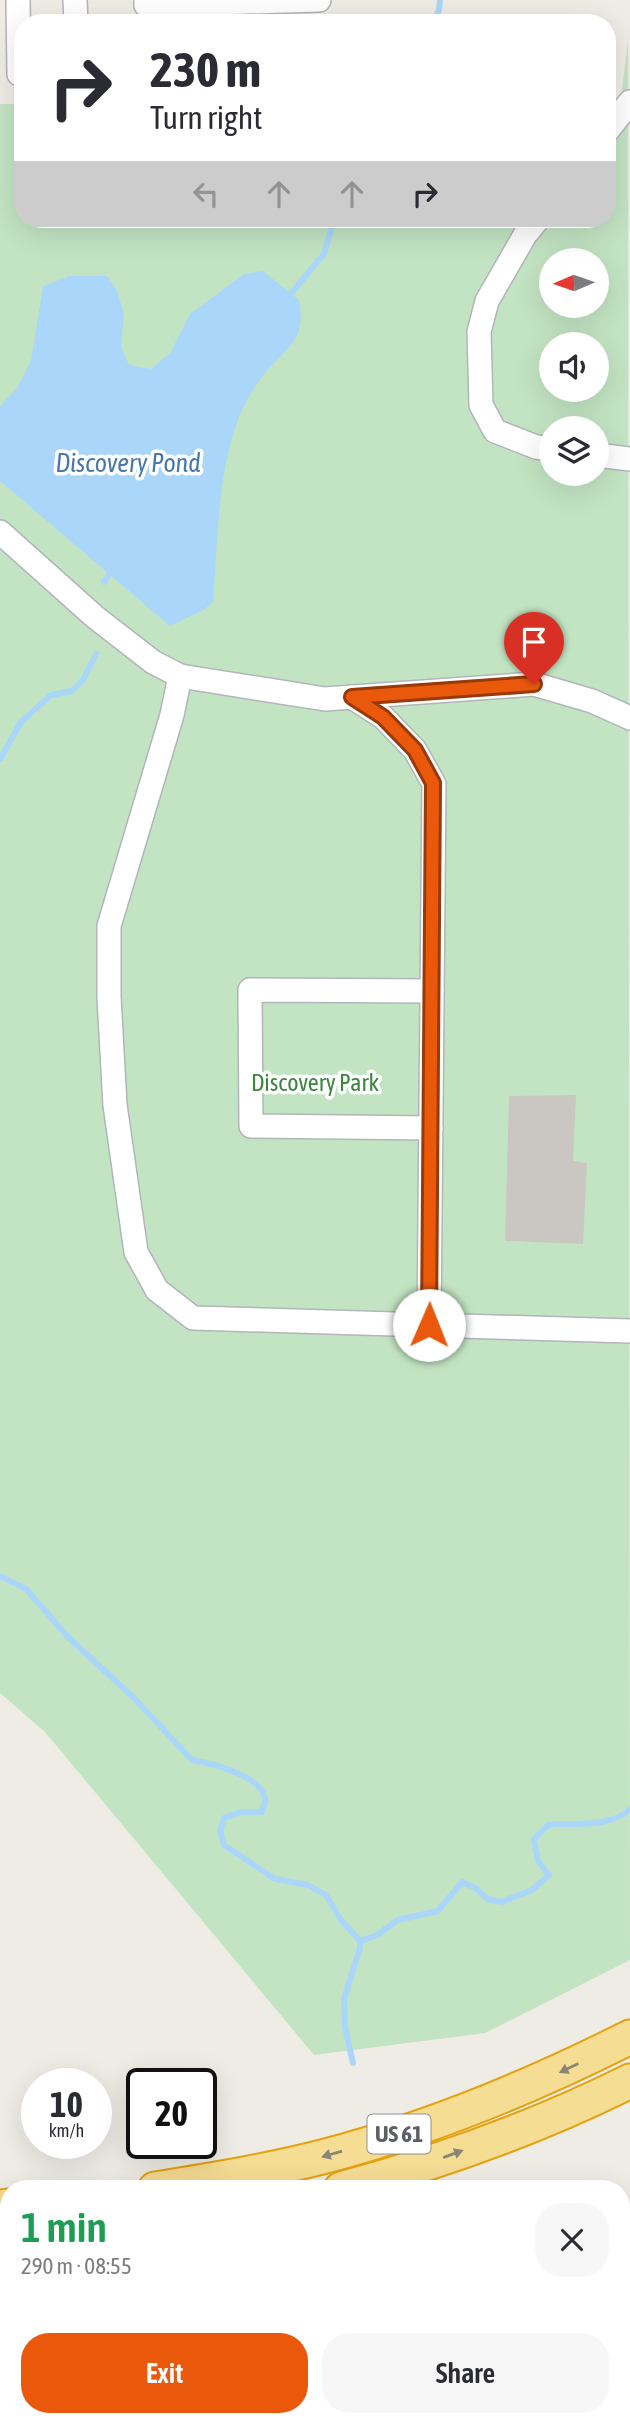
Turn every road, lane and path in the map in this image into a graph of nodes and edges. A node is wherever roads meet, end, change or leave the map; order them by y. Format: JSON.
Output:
{"nodes":[{"id":1,"x":319,"y":0,"type":"edge"},
{"id":2,"x":146,"y":2,"type":"edge"},
{"id":3,"x":630,"y":102,"type":"edge"},
{"id":4,"x":616,"y":120,"type":"edge"},
{"id":5,"x":531,"y":228,"type":"edge"},
{"id":6,"x":539,"y":447,"type":"edge"},
{"id":7,"x":609,"y":456,"type":"edge"},
{"id":8,"x":630,"y":459,"type":"edge"},
{"id":9,"x":0,"y":532,"type":"edge"},
{"id":10,"x":180,"y":676,"type":"junction"},
{"id":11,"x":352,"y":697,"type":"junction"},
{"id":12,"x":630,"y":718,"type":"edge"},
{"id":13,"x":432,"y":991,"type":"junction"},
{"id":14,"x":430,"y":1128,"type":"junction"},
{"id":15,"x":429,"y":1325,"type":"junction"},
{"id":16,"x":630,"y":1331,"type":"edge"},
{"id":17,"x":630,"y":2037,"type":"edge"},
{"id":18,"x":630,"y":2081,"type":"edge"},
{"id":19,"x":211,"y":2180,"type":"edge"},
{"id":20,"x":374,"y":2180,"type":"edge"}],
"edges":[{"from":1,"to":2,"type":"lane"},
{"from":3,"to":4,"type":"lane"},
{"from":5,"to":6,"type":"lane"},
{"from":7,"to":8,"type":"lane"},
{"from":9,"to":10,"type":"lane"},
{"from":10,"to":11,"type":"lane"},
{"from":10,"to":15,"type":"lane"},
{"from":11,"to":12,"type":"lane"},
{"from":11,"to":13,"type":"lane"},
{"from":13,"to":14,"type":"lane"},
{"from":13,"to":14,"type":"lane"},
{"from":14,"to":15,"type":"lane"},
{"from":15,"to":16,"type":"lane"},
{"from":17,"to":19,"type":"highway","number":"US 61","one_way":true},
{"from":20,"to":18,"type":"highway","number":"US 61","one_way":true}]}
